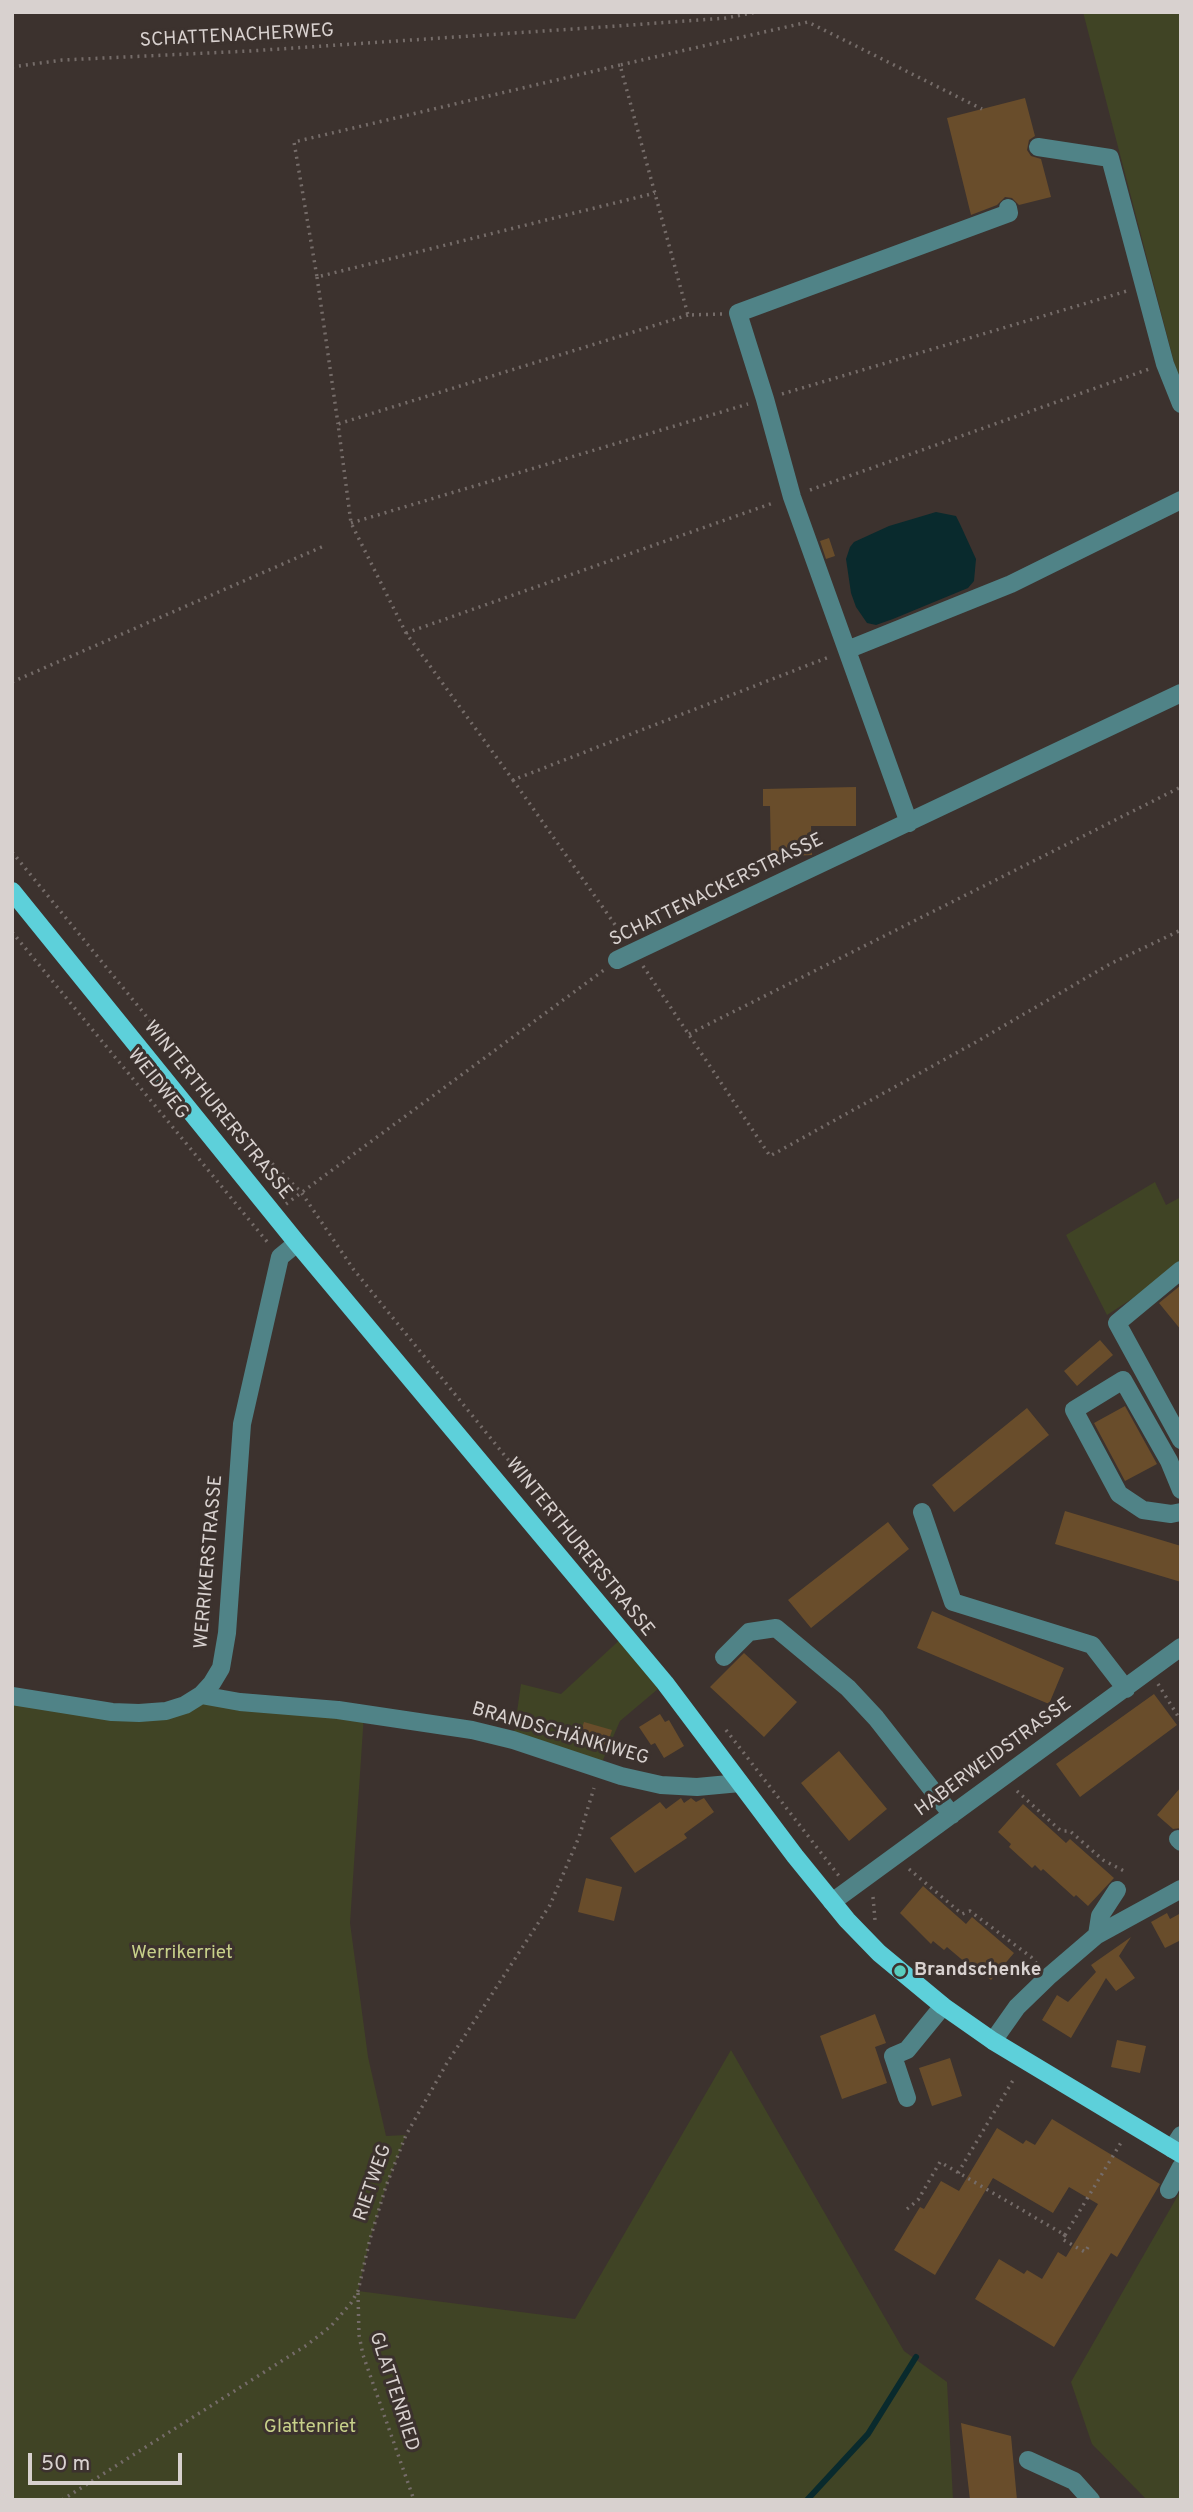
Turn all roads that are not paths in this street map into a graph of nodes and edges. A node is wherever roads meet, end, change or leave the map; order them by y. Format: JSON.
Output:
{"nodes":[{"id":1,"x":1038,"y":147,"type":"dead end"},
{"id":2,"x":1008,"y":208,"type":"dead end"},
{"id":3,"x":1181,"y":404,"type":"edge"},
{"id":4,"x":1181,"y":500,"type":"edge"},
{"id":5,"x":847,"y":650,"type":"junction"},
{"id":6,"x":1181,"y":694,"type":"edge"},
{"id":7,"x":909,"y":823,"type":"junction"},
{"id":8,"x":12,"y":891,"type":"edge"},
{"id":9,"x":617,"y":960,"type":"road end"},
{"id":10,"x":297,"y":1243,"type":"junction"},
{"id":11,"x":1181,"y":1270,"type":"edge"},
{"id":12,"x":1181,"y":1440,"type":"edge"},
{"id":13,"x":1181,"y":1490,"type":"edge"},
{"id":14,"x":922,"y":1512,"type":"dead end"},
{"id":15,"x":1181,"y":1512,"type":"edge"},
{"id":16,"x":1181,"y":1647,"type":"edge"},
{"id":17,"x":724,"y":1657,"type":"dead end"},
{"id":18,"x":1126,"y":1689,"type":"junction"},
{"id":19,"x":201,"y":1695,"type":"junction"},
{"id":20,"x":12,"y":1696,"type":"edge"},
{"id":21,"x":740,"y":1783,"type":"junction"},
{"id":22,"x":952,"y":1815,"type":"junction"},
{"id":23,"x":1181,"y":1889,"type":"edge"},
{"id":24,"x":1116,"y":1890,"type":"dead end"},
{"id":25,"x":832,"y":1902,"type":"junction"},
{"id":26,"x":1097,"y":1935,"type":"junction"},
{"id":27,"x":943,"y":2006,"type":"junction"},
{"id":28,"x":993,"y":2041,"type":"junction"},
{"id":29,"x":907,"y":2098,"type":"dead end"},
{"id":30,"x":1178,"y":2146,"type":"edge"},
{"id":31,"x":1181,"y":2166,"type":"edge"},
{"id":32,"x":1168,"y":2190,"type":"dead end"},
{"id":33,"x":1028,"y":2460,"type":"dead end"},
{"id":34,"x":1091,"y":2500,"type":"edge"}],
"edges":[{"from":1,"to":3,"type":"street"},
{"from":2,"to":5,"type":"street"},
{"from":4,"to":5,"type":"street"},
{"from":5,"to":7,"type":"street"},
{"from":6,"to":7,"type":"street","name":"SCHATTENACKERSTRASSE"},
{"from":7,"to":9,"type":"street","name":"SCHATTENACKERSTRASSE"},
{"from":8,"to":10,"type":"main road","name":"WINTERTHURERSTRASSE"},
{"from":10,"to":19,"type":"street","name":"WERRIKERSTRASSE"},
{"from":10,"to":21,"type":"main road","name":"WINTERTHURERSTRASSE"},
{"from":11,"to":12,"type":"street"},
{"from":13,"to":15,"type":"street"},
{"from":14,"to":18,"type":"street"},
{"from":16,"to":18,"type":"street","name":"HABERWEIDSTRASSE"},
{"from":17,"to":22,"type":"street"},
{"from":18,"to":22,"type":"street","name":"HABERWEIDSTRASSE"},
{"from":19,"to":20,"type":"street","name":"WERRIKERSTRASSE"},
{"from":19,"to":21,"type":"street","name":"BRANDSCHÄNKIWEG"},
{"from":21,"to":25,"type":"main road","name":"WINTERTHURERSTRASSE"},
{"from":22,"to":25,"type":"street","name":"HABERWEIDSTRASSE"},
{"from":23,"to":26,"type":"street"},
{"from":24,"to":26,"type":"street"},
{"from":25,"to":27,"type":"main road","name":"WINTERTHURERSTRASSE"},
{"from":26,"to":28,"type":"street"},
{"from":27,"to":28,"type":"main road","name":"WINTERTHURERSTRASSE"},
{"from":27,"to":29,"type":"street"},
{"from":28,"to":30,"type":"main road","name":"WINTERTHURERSTRASSE"},
{"from":31,"to":32,"type":"street"},
{"from":33,"to":34,"type":"street"}]}
